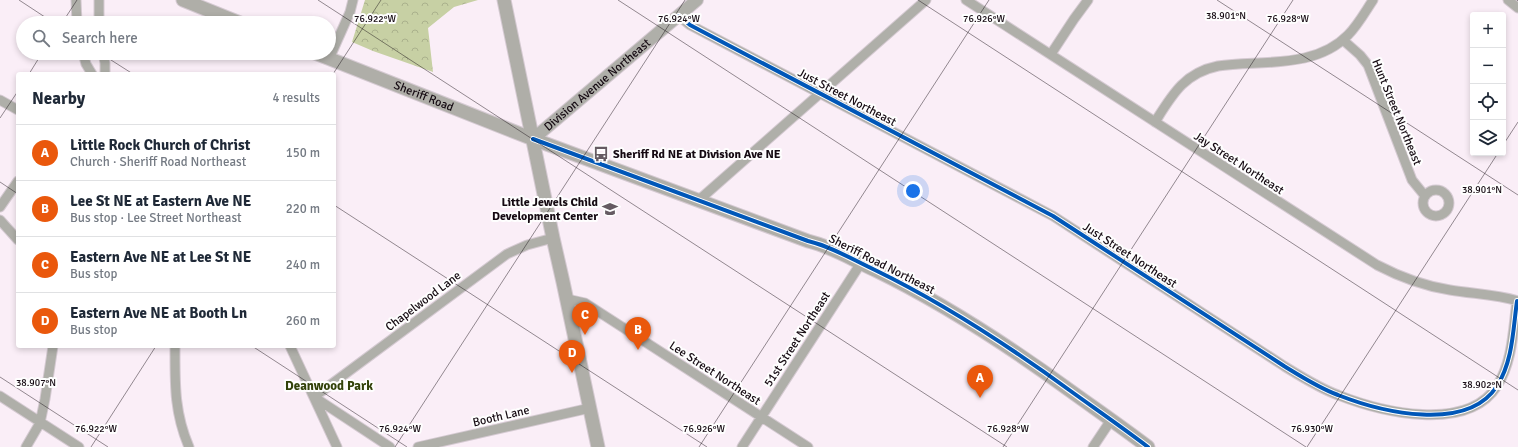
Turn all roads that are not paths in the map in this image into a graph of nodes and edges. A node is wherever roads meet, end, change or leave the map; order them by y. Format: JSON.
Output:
{"nodes":[{"id":1,"x":76,"y":0,"type":"edge"},
{"id":2,"x":98,"y":0,"type":"edge"},
{"id":3,"x":183,"y":0,"type":"edge"},
{"id":4,"x":353,"y":0,"type":"edge"},
{"id":5,"x":504,"y":0,"type":"edge"},
{"id":6,"x":697,"y":0,"type":"edge"},
{"id":7,"x":926,"y":0,"type":"edge"},
{"id":8,"x":966,"y":0,"type":"edge"},
{"id":9,"x":1088,"y":0,"type":"edge"},
{"id":10,"x":1373,"y":0,"type":"edge"},
{"id":11,"x":1508,"y":0,"type":"edge"},
{"id":12,"x":1518,"y":8,"type":"edge"},
{"id":13,"x":77,"y":16,"type":"edge"},
{"id":14,"x":98,"y":16,"type":"edge"},
{"id":15,"x":223,"y":16,"type":"edge"},
{"id":16,"x":679,"y":16,"type":"junction"},
{"id":17,"x":1343,"y":40,"type":"junction"},
{"id":18,"x":336,"y":43,"type":"edge"},
{"id":19,"x":1051,"y":54,"type":"junction"},
{"id":20,"x":85,"y":60,"type":"edge"},
{"id":21,"x":104,"y":60,"type":"edge"},
{"id":22,"x":332,"y":60,"type":"edge"},
{"id":23,"x":91,"y":72,"type":"edge"},
{"id":24,"x":105,"y":72,"type":"edge"},
{"id":25,"x":818,"y":93,"type":"junction"},
{"id":26,"x":0,"y":100,"type":"edge"},
{"id":27,"x":16,"y":109,"type":"edge"},
{"id":28,"x":1155,"y":122,"type":"junction"},
{"id":29,"x":534,"y":139,"type":"junction"},
{"id":30,"x":16,"y":184,"type":"edge"},
{"id":31,"x":1425,"y":196,"type":"dead end"},
{"id":32,"x":698,"y":200,"type":"junction"},
{"id":33,"x":0,"y":207,"type":"edge"},
{"id":34,"x":0,"y":220,"type":"edge"},
{"id":35,"x":16,"y":238,"type":"edge"},
{"id":36,"x":552,"y":238,"type":"junction"},
{"id":37,"x":861,"y":263,"type":"junction"},
{"id":38,"x":567,"y":299,"type":"junction"},
{"id":39,"x":1518,"y":301,"type":"edge"},
{"id":40,"x":53,"y":348,"type":"edge"},
{"id":41,"x":175,"y":348,"type":"edge"},
{"id":42,"x":291,"y":348,"type":"edge"},
{"id":43,"x":0,"y":396,"type":"edge"},
{"id":44,"x":314,"y":397,"type":"junction"},
{"id":45,"x":590,"y":408,"type":"junction"},
{"id":46,"x":761,"y":417,"type":"junction"},
{"id":47,"x":1111,"y":420,"type":"junction"},
{"id":48,"x":40,"y":422,"type":"junction"},
{"id":49,"x":26,"y":447,"type":"edge"},
{"id":50,"x":79,"y":447,"type":"edge"},
{"id":51,"x":189,"y":447,"type":"edge"},
{"id":52,"x":337,"y":447,"type":"edge"},
{"id":53,"x":390,"y":447,"type":"edge"},
{"id":54,"x":418,"y":447,"type":"edge"},
{"id":55,"x":598,"y":447,"type":"edge"},
{"id":56,"x":742,"y":447,"type":"edge"},
{"id":57,"x":808,"y":447,"type":"edge"},
{"id":58,"x":1093,"y":447,"type":"edge"},
{"id":59,"x":1148,"y":447,"type":"edge"}],
"edges":[{"from":1,"to":13,"type":"street"},
{"from":2,"to":14,"type":"street"},
{"from":3,"to":15,"type":"main road"},
{"from":4,"to":18,"type":"street"},
{"from":5,"to":29,"type":"main road"},
{"from":6,"to":16,"type":"street","name":"Division Avenue Northeast"},
{"from":7,"to":25,"type":"street"},
{"from":8,"to":19,"type":"street","name":"Jay Street Northeast"},
{"from":9,"to":19,"type":"street"},
{"from":10,"to":17,"type":"street"},
{"from":11,"to":12,"type":"street"},
{"from":16,"to":25,"type":"street","name":"Just Street Northeast"},
{"from":16,"to":29,"type":"street","name":"Division Avenue Northeast"},
{"from":17,"to":28,"type":"street"},
{"from":17,"to":31,"type":"street","name":"Hunt Street Northeast"},
{"from":19,"to":28,"type":"street","name":"Jay Street Northeast"},
{"from":20,"to":23,"type":"street"},
{"from":21,"to":24,"type":"street"},
{"from":22,"to":29,"type":"main road","name":"Sheriff Road"},
{"from":25,"to":32,"type":"street"},
{"from":25,"to":39,"type":"street","name":"Just Street Northeast"},
{"from":26,"to":27,"type":"street"},
{"from":28,"to":39,"type":"street","name":"Jay Street Northeast"},
{"from":29,"to":32,"type":"main road","name":"Sheriff Road Northeast"},
{"from":29,"to":36,"type":"main road"},
{"from":30,"to":33,"type":"street"},
{"from":32,"to":37,"type":"main road","name":"Sheriff Road Northeast"},
{"from":34,"to":35,"type":"street"},
{"from":36,"to":38,"type":"main road"},
{"from":36,"to":44,"type":"street","name":"Chapelwood Lane"},
{"from":37,"to":46,"type":"street","name":"51st Street Northeast"},
{"from":37,"to":47,"type":"main road","name":"Sheriff Road Northeast"},
{"from":38,"to":45,"type":"main road"},
{"from":38,"to":46,"type":"street","name":"Lee Street Northeast"},
{"from":40,"to":48,"type":"street"},
{"from":41,"to":51,"type":"street"},
{"from":42,"to":44,"type":"street"},
{"from":43,"to":48,"type":"street"},
{"from":44,"to":52,"type":"street"},
{"from":44,"to":53,"type":"street"},
{"from":45,"to":54,"type":"street","name":"Booth Lane"},
{"from":45,"to":55,"type":"main road"},
{"from":46,"to":56,"type":"street","name":"51st Street Northeast"},
{"from":46,"to":57,"type":"street","name":"Lee Street Northeast"},
{"from":47,"to":58,"type":"street"},
{"from":47,"to":59,"type":"main road","name":"Sheriff Road Northeast"},
{"from":48,"to":49,"type":"street"},
{"from":48,"to":50,"type":"street"}]}
